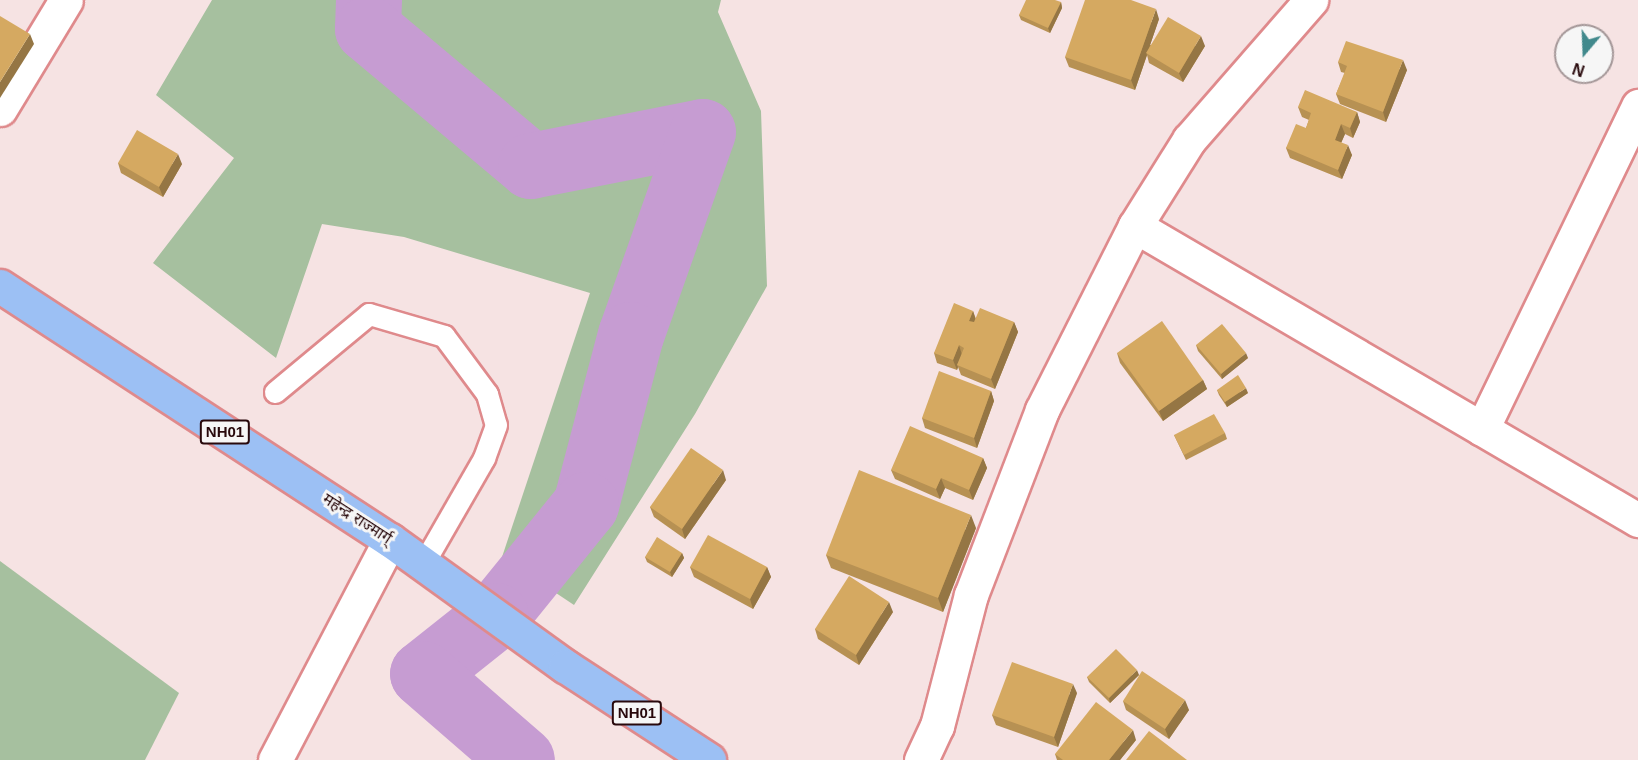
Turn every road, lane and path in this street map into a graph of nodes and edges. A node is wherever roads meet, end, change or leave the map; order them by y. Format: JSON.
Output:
{"nodes":[{"id":1,"x":66,"y":0,"type":"edge"},
{"id":2,"x":1311,"y":0,"type":"edge"},
{"id":3,"x":1638,"y":106,"type":"edge"},
{"id":4,"x":0,"y":108,"type":"edge"},
{"id":5,"x":1135,"y":226,"type":"junction"},
{"id":6,"x":0,"y":286,"type":"edge"},
{"id":7,"x":275,"y":392,"type":"dead end"},
{"id":8,"x":1482,"y":429,"type":"junction"},
{"id":9,"x":1637,"y":517,"type":"edge"},
{"id":10,"x":390,"y":540,"type":"junction"},
{"id":11,"x":435,"y":573,"type":"junction"},
{"id":12,"x":275,"y":760,"type":"edge"},
{"id":13,"x":709,"y":760,"type":"edge"},
{"id":14,"x":921,"y":760,"type":"edge"}],
"edges":[{"from":1,"to":4,"type":"street"},
{"from":2,"to":5,"type":"street"},
{"from":3,"to":8,"type":"street"},
{"from":5,"to":8,"type":"street"},
{"from":5,"to":14,"type":"street"},
{"from":6,"to":10,"type":"highway","name":"महेन्द्र राज्मार्ग्","number":"NH01"},
{"from":7,"to":11,"type":"lane"},
{"from":8,"to":9,"type":"street"},
{"from":10,"to":11,"type":"highway","name":"महेन्द्र राज्मार्ग्","number":"NH01"},
{"from":10,"to":12,"type":"street"},
{"from":11,"to":13,"type":"highway","name":"महेन्द्र राज्मार्ग्","number":"NH01"}]}
